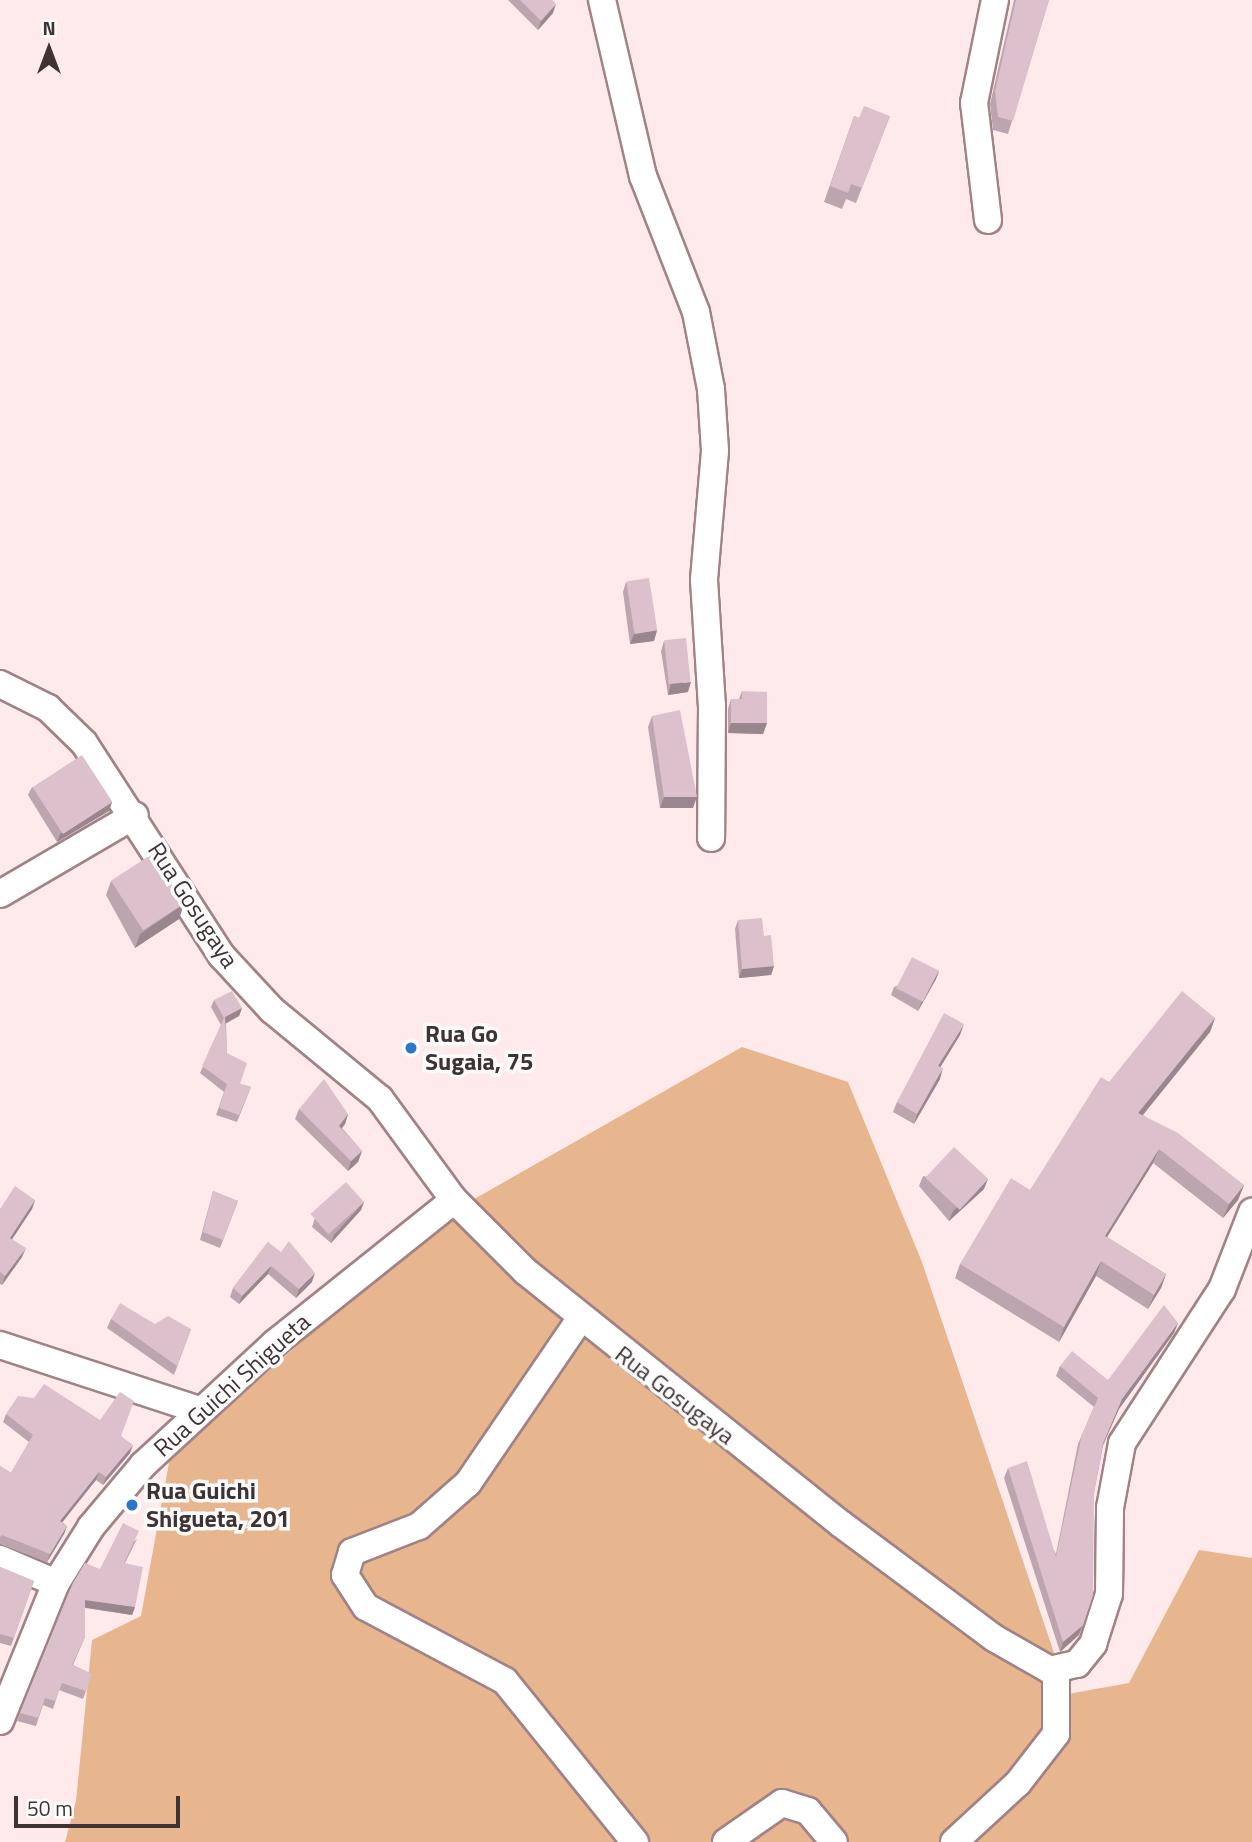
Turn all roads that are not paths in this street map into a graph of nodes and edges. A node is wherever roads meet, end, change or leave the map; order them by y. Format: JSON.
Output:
{"nodes":[{"id":1,"x":601,"y":0,"type":"edge"},
{"id":2,"x":995,"y":0,"type":"edge"},
{"id":3,"x":989,"y":220,"type":"dead end"},
{"id":4,"x":0,"y":684,"type":"edge"},
{"id":5,"x":135,"y":815,"type":"junction"},
{"id":6,"x":711,"y":838,"type":"dead end"},
{"id":7,"x":0,"y":894,"type":"edge"},
{"id":8,"x":454,"y":1200,"type":"junction"},
{"id":9,"x":1252,"y":1212,"type":"edge"},
{"id":10,"x":580,"y":1319,"type":"junction"},
{"id":11,"x":0,"y":1345,"type":"edge"},
{"id":12,"x":199,"y":1410,"type":"junction"},
{"id":13,"x":0,"y":1559,"type":"edge"},
{"id":14,"x":56,"y":1583,"type":"junction"},
{"id":15,"x":1056,"y":1670,"type":"junction"},
{"id":16,"x":0,"y":1718,"type":"edge"},
{"id":17,"x":635,"y":1842,"type":"edge"},
{"id":18,"x":726,"y":1842,"type":"edge"},
{"id":19,"x":834,"y":1842,"type":"edge"},
{"id":20,"x":954,"y":1842,"type":"edge"}],
"edges":[{"from":1,"to":6,"type":"street"},
{"from":2,"to":3,"type":"street"},
{"from":4,"to":5,"type":"street","name":"Rua Gosugaya"},
{"from":5,"to":7,"type":"street"},
{"from":5,"to":8,"type":"street","name":"Rua Gosugaya"},
{"from":8,"to":10,"type":"street","name":"Rua Gosugaya"},
{"from":8,"to":12,"type":"street","name":"Rua Guichi Shigueta"},
{"from":9,"to":15,"type":"street"},
{"from":10,"to":15,"type":"street","name":"Rua Gosugaya"},
{"from":10,"to":17,"type":"street"},
{"from":11,"to":12,"type":"street"},
{"from":12,"to":14,"type":"street","name":"Rua Guichi Shigueta"},
{"from":13,"to":14,"type":"street"},
{"from":14,"to":16,"type":"street","name":"Rua Guichi Shigueta"},
{"from":15,"to":20,"type":"street"},
{"from":18,"to":19,"type":"street"}]}
